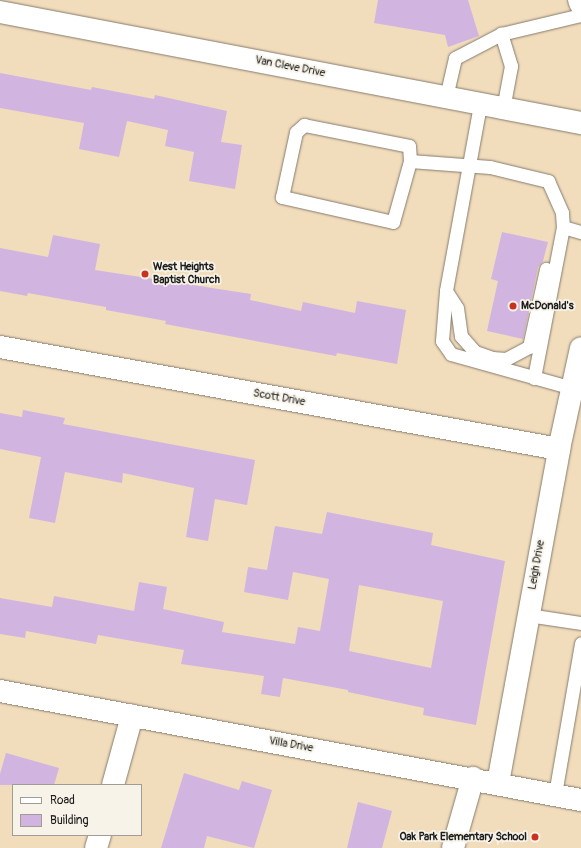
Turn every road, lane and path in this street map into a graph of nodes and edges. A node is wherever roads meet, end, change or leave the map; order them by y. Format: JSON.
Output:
{"nodes":[{"id":1,"x":579,"y":0,"type":"edge"},
{"id":2,"x":581,"y":5,"type":"edge"},
{"id":3,"x":0,"y":12,"type":"edge"},
{"id":4,"x":581,"y":15,"type":"edge"},
{"id":5,"x":501,"y":34,"type":"junction"},
{"id":6,"x":446,"y":97,"type":"junction"},
{"id":7,"x":480,"y":105,"type":"junction"},
{"id":8,"x":503,"y":108,"type":"junction"},
{"id":9,"x":581,"y":123,"type":"edge"},
{"id":10,"x":410,"y":161,"type":"junction"},
{"id":11,"x":469,"y":168,"type":"junction"},
{"id":12,"x":562,"y":230,"type":"junction"},
{"id":13,"x":581,"y":232,"type":"edge"},
{"id":14,"x":446,"y":290,"type":"junction"},
{"id":15,"x":0,"y":347,"type":"edge"},
{"id":16,"x":581,"y":348,"type":"edge"},
{"id":17,"x":534,"y":378,"type":"junction"},
{"id":18,"x":572,"y":388,"type":"junction"},
{"id":19,"x":559,"y":449,"type":"junction"},
{"id":20,"x":528,"y":615,"type":"junction"},
{"id":21,"x":581,"y":623,"type":"edge"},
{"id":22,"x":581,"y":643,"type":"edge"},
{"id":23,"x":0,"y":691,"type":"edge"},
{"id":24,"x":132,"y":716,"type":"junction"},
{"id":25,"x":473,"y":778,"type":"junction"},
{"id":26,"x":498,"y":783,"type":"junction"},
{"id":27,"x":113,"y":784,"type":"edge"},
{"id":28,"x":554,"y":794,"type":"junction"},
{"id":29,"x":581,"y":800,"type":"edge"},
{"id":30,"x":100,"y":836,"type":"edge"},
{"id":31,"x":96,"y":848,"type":"edge"},
{"id":32,"x":453,"y":848,"type":"edge"}],
"edges":[{"from":1,"to":2,"type":"street"},
{"from":3,"to":6,"type":"street","name":"Van Cleve Drive"},
{"from":4,"to":5,"type":"lane"},
{"from":5,"to":6,"type":"lane"},
{"from":5,"to":8,"type":"lane"},
{"from":6,"to":7,"type":"street","name":"Van Cleve Drive"},
{"from":7,"to":8,"type":"street","name":"Van Cleve Drive"},
{"from":7,"to":11,"type":"lane"},
{"from":8,"to":9,"type":"street","name":"Van Cleve Drive"},
{"from":10,"to":10,"type":"lane"},
{"from":10,"to":11,"type":"lane"},
{"from":11,"to":12,"type":"lane"},
{"from":11,"to":14,"type":"lane"},
{"from":12,"to":13,"type":"lane"},
{"from":12,"to":14,"type":"lane"},
{"from":12,"to":17,"type":"lane"},
{"from":14,"to":17,"type":"lane"},
{"from":15,"to":19,"type":"street","name":"Scott Drive"},
{"from":16,"to":18,"type":"street","name":"Leigh Drive"},
{"from":17,"to":18,"type":"lane"},
{"from":18,"to":19,"type":"street","name":"Leigh Drive"},
{"from":19,"to":20,"type":"street","name":"Leigh Drive"},
{"from":20,"to":21,"type":"lane"},
{"from":20,"to":26,"type":"street","name":"Leigh Drive"},
{"from":22,"to":28,"type":"lane"},
{"from":23,"to":24,"type":"street","name":"Villa Drive"},
{"from":24,"to":25,"type":"street","name":"Villa Drive"},
{"from":24,"to":27,"type":"street"},
{"from":25,"to":26,"type":"street","name":"Villa Drive"},
{"from":25,"to":32,"type":"street"},
{"from":26,"to":28,"type":"street","name":"Villa Drive"},
{"from":28,"to":29,"type":"street","name":"Villa Drive"},
{"from":30,"to":31,"type":"street"}]}
